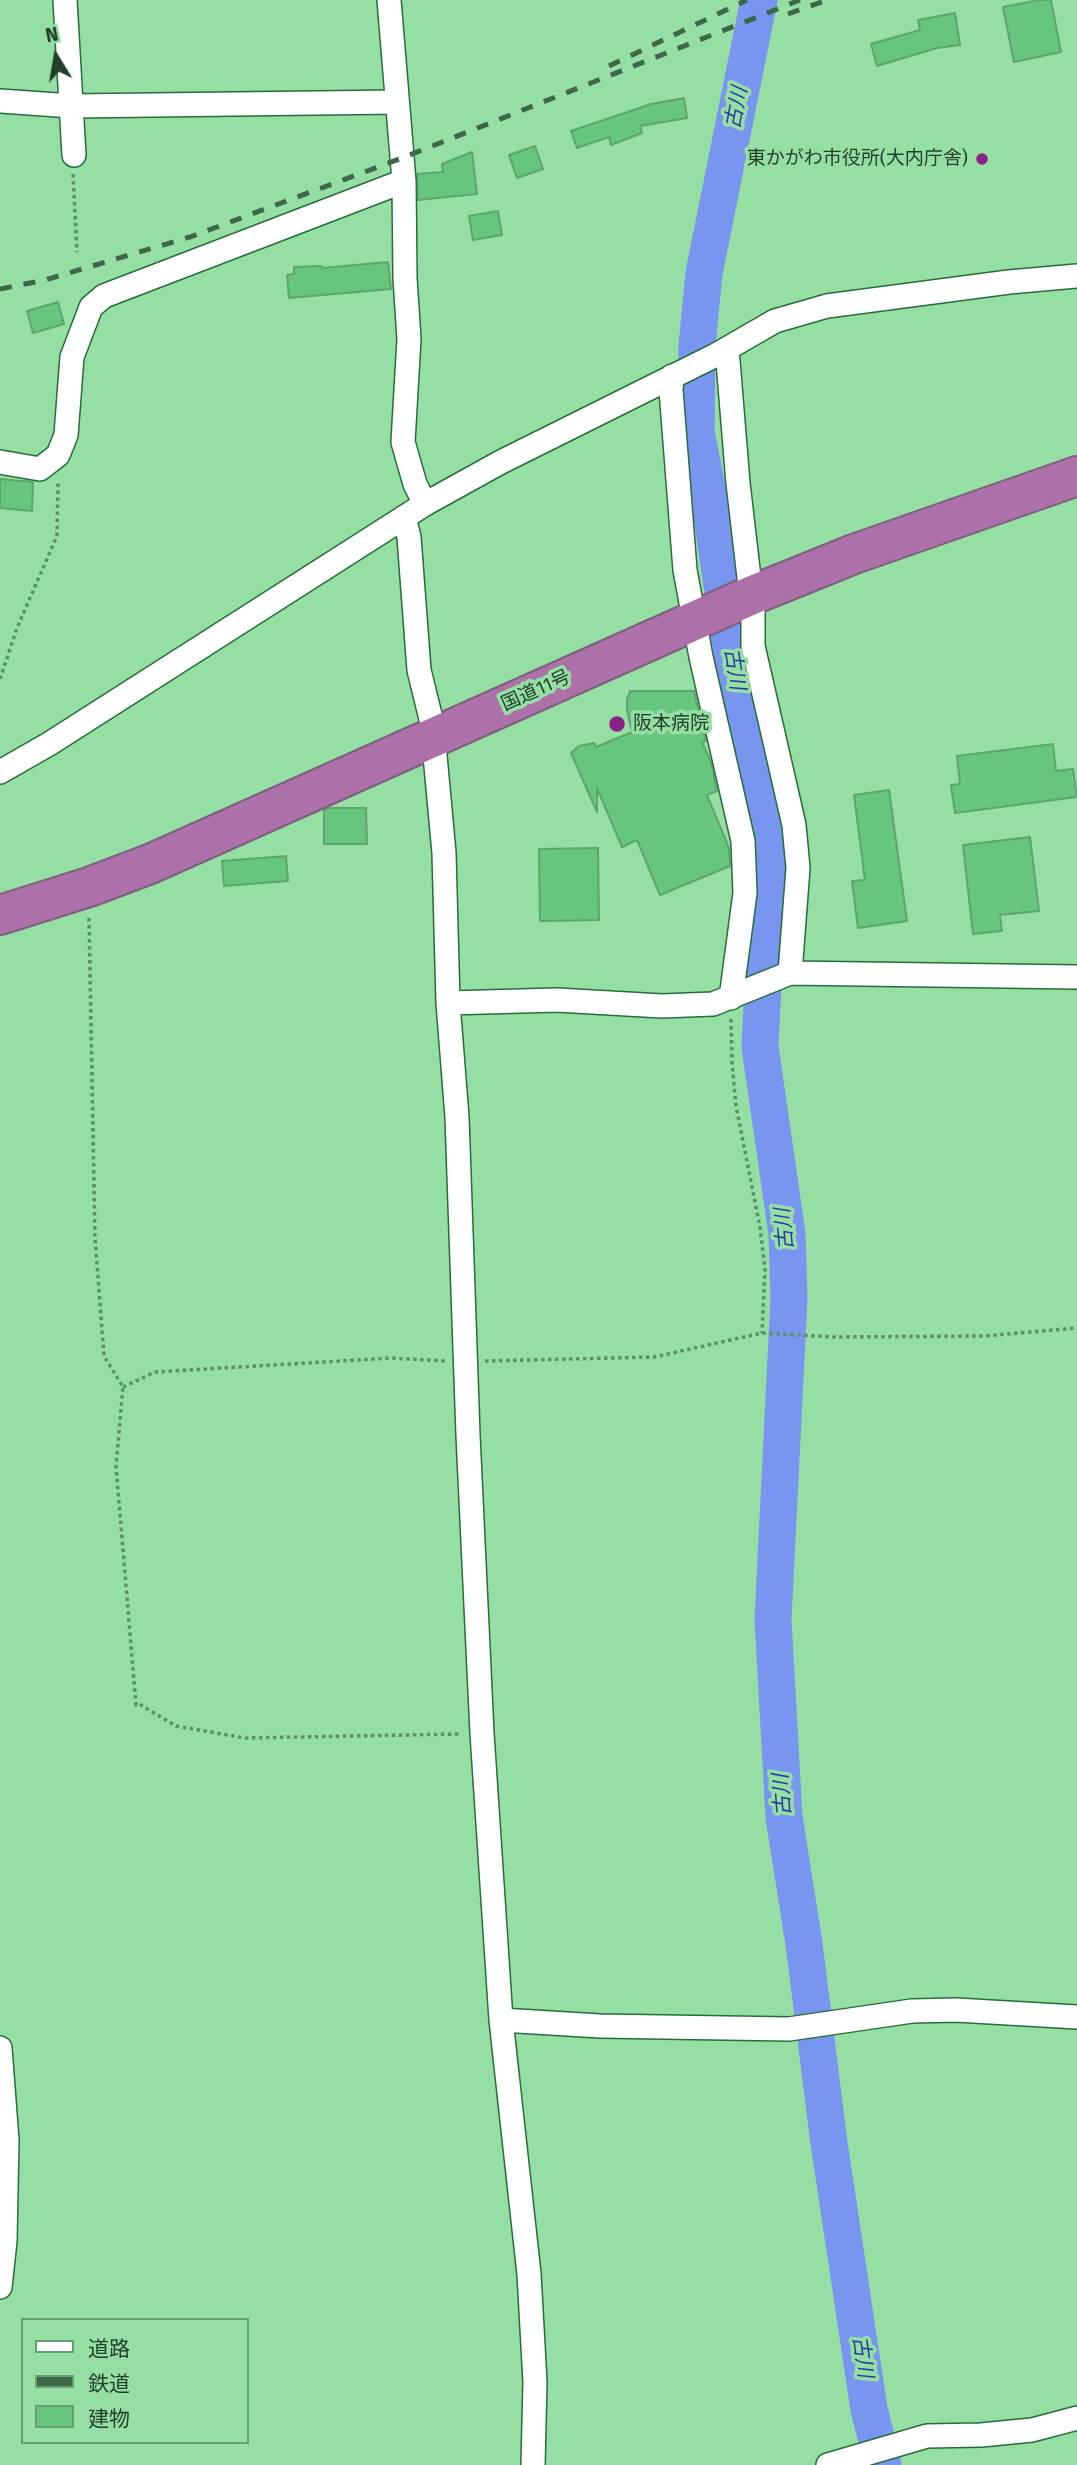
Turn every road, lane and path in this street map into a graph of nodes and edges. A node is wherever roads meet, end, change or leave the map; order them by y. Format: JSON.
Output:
{"nodes":[{"id":1,"x":65,"y":0,"type":"edge"},
{"id":2,"x":389,"y":0,"type":"edge"},
{"id":3,"x":0,"y":101,"type":"edge"},
{"id":4,"x":397,"y":102,"type":"junction"},
{"id":5,"x":72,"y":106,"type":"junction"},
{"id":6,"x":74,"y":155,"type":"joint"},
{"id":7,"x":404,"y":181,"type":"junction"},
{"id":8,"x":77,"y":252,"type":"dead end"},
{"id":9,"x":1077,"y":276,"type":"edge"},
{"id":10,"x":721,"y":352,"type":"junction"},
{"id":11,"x":676,"y":374,"type":"junction"},
{"id":12,"x":58,"y":455,"type":"junction"},
{"id":13,"x":0,"y":462,"type":"edge"},
{"id":14,"x":1077,"y":476,"type":"edge"},
{"id":15,"x":425,"y":504,"type":"junction"},
{"id":16,"x":404,"y":517,"type":"junction"},
{"id":17,"x":747,"y":597,"type":"junction"},
{"id":18,"x":699,"y":619,"type":"junction"},
{"id":19,"x":0,"y":679,"type":"edge"},
{"id":20,"x":432,"y":738,"type":"junction"},
{"id":21,"x":0,"y":772,"type":"edge"},
{"id":22,"x":89,"y":887,"type":"junction"},
{"id":23,"x":0,"y":915,"type":"edge"},
{"id":24,"x":786,"y":975,"type":"junction"},
{"id":25,"x":1077,"y":978,"type":"edge"},
{"id":26,"x":736,"y":996,"type":"junction"},
{"id":27,"x":448,"y":1003,"type":"junction"},
{"id":28,"x":1077,"y":1328,"type":"edge"},
{"id":29,"x":762,"y":1333,"type":"junction"},
{"id":30,"x":466,"y":1362,"type":"junction"},
{"id":31,"x":123,"y":1387,"type":"junction"},
{"id":32,"x":482,"y":1733,"type":"junction"},
{"id":33,"x":1077,"y":2017,"type":"edge"},
{"id":34,"x":501,"y":2020,"type":"junction"},
{"id":35,"x":0,"y":2048,"type":"edge"},
{"id":36,"x":0,"y":2287,"type":"edge"},
{"id":37,"x":1077,"y":2418,"type":"edge"},
{"id":38,"x":534,"y":2465,"type":"edge"},
{"id":39,"x":828,"y":2465,"type":"edge"}],
"edges":[{"from":1,"to":5,"type":"street"},
{"from":2,"to":4,"type":"street"},
{"from":3,"to":5,"type":"street"},
{"from":4,"to":5,"type":"street"},
{"from":4,"to":7,"type":"street"},
{"from":5,"to":6,"type":"street"},
{"from":6,"to":8,"type":"path"},
{"from":7,"to":12,"type":"street"},
{"from":7,"to":15,"type":"street"},
{"from":9,"to":10,"type":"street"},
{"from":10,"to":11,"type":"street"},
{"from":10,"to":17,"type":"street"},
{"from":11,"to":15,"type":"street"},
{"from":11,"to":18,"type":"street"},
{"from":12,"to":13,"type":"street"},
{"from":12,"to":19,"type":"path"},
{"from":14,"to":17,"type":"highway","name":"国道11号"},
{"from":15,"to":16,"type":"street"},
{"from":16,"to":20,"type":"street"},
{"from":16,"to":21,"type":"street"},
{"from":17,"to":18,"type":"highway","name":"国道11号"},
{"from":17,"to":24,"type":"street"},
{"from":18,"to":20,"type":"highway","name":"国道11号"},
{"from":18,"to":26,"type":"street"},
{"from":20,"to":22,"type":"highway","name":"国道11号"},
{"from":20,"to":27,"type":"street"},
{"from":22,"to":23,"type":"highway","name":"国道11号"},
{"from":22,"to":31,"type":"path"},
{"from":24,"to":25,"type":"street"},
{"from":24,"to":26,"type":"street"},
{"from":26,"to":27,"type":"street"},
{"from":26,"to":29,"type":"path"},
{"from":27,"to":30,"type":"street"},
{"from":28,"to":29,"type":"path"},
{"from":29,"to":30,"type":"path"},
{"from":30,"to":31,"type":"path"},
{"from":30,"to":32,"type":"street"},
{"from":31,"to":32,"type":"path"},
{"from":32,"to":34,"type":"street"},
{"from":33,"to":34,"type":"street"},
{"from":34,"to":38,"type":"street"},
{"from":35,"to":36,"type":"street"},
{"from":37,"to":39,"type":"street"}]}
